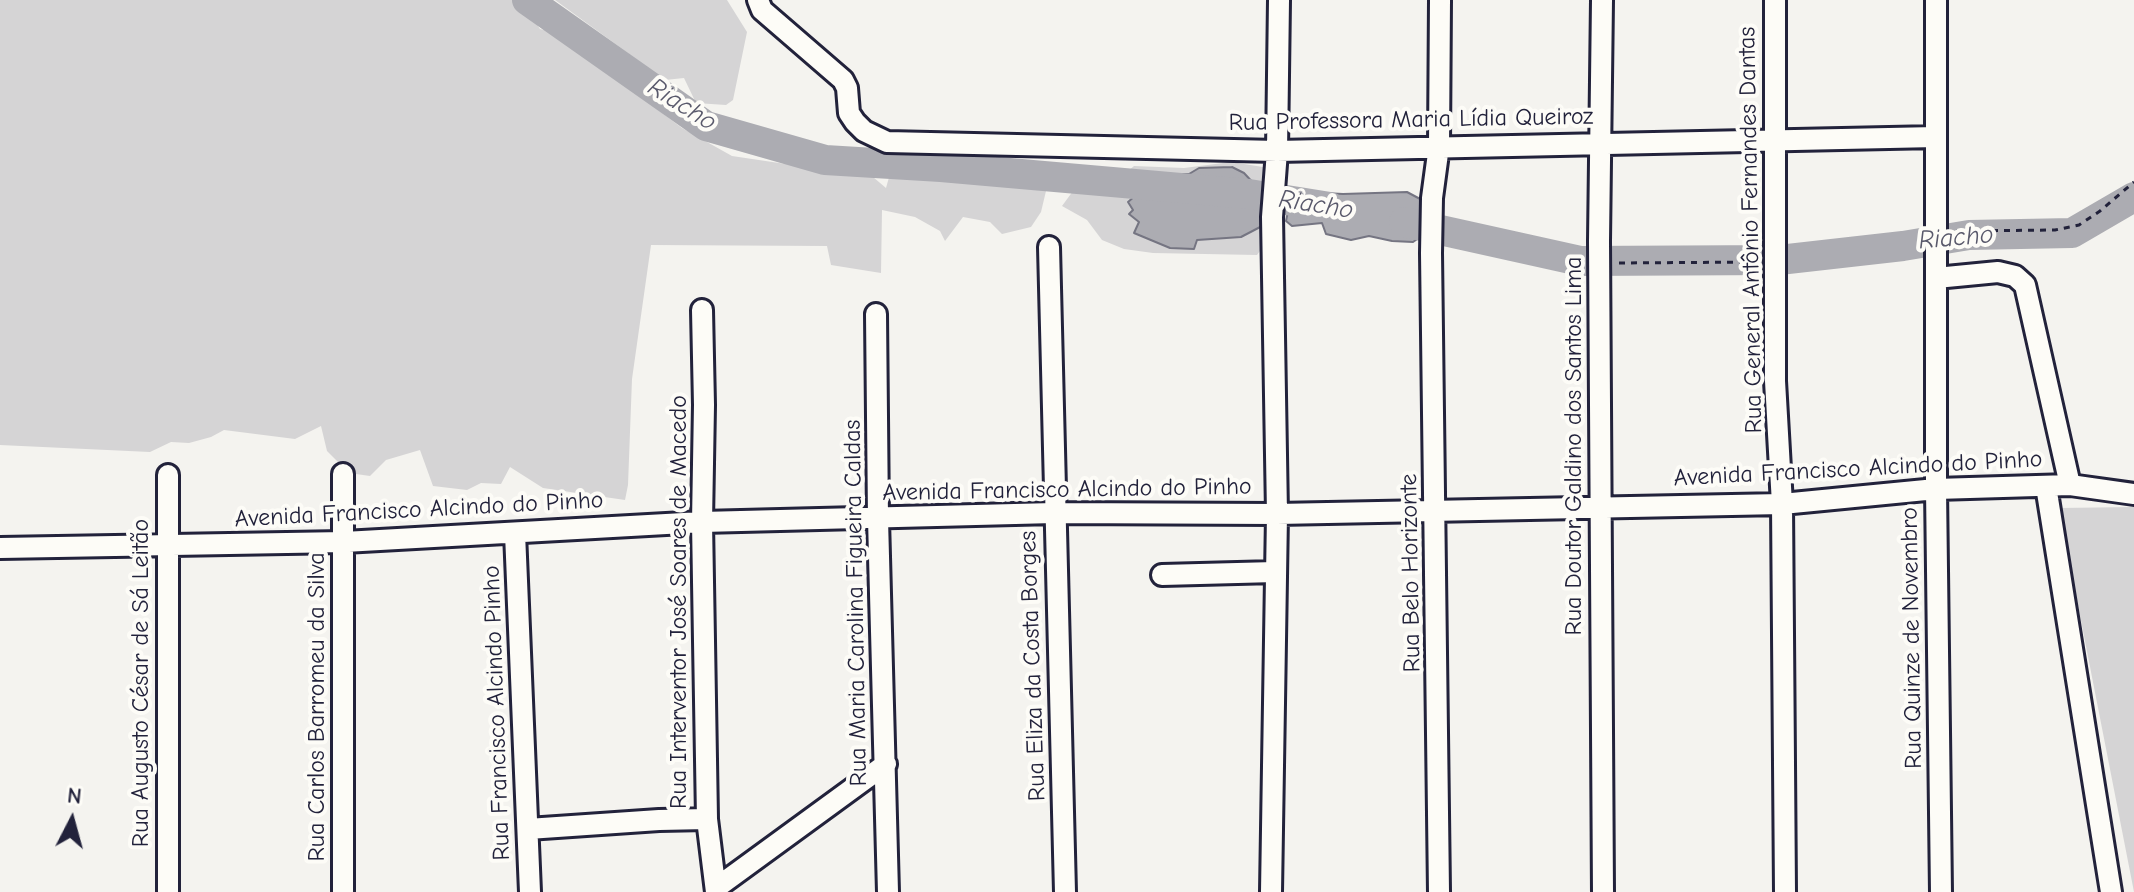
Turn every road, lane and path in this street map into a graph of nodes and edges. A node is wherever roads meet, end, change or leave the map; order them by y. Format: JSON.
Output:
{"nodes":[{"id":1,"x":758,"y":0,"type":"edge"},
{"id":2,"x":1279,"y":0,"type":"edge"},
{"id":3,"x":1440,"y":0,"type":"edge"},
{"id":4,"x":1602,"y":0,"type":"edge"},
{"id":5,"x":1775,"y":0,"type":"edge"},
{"id":6,"x":1936,"y":0,"type":"edge"},
{"id":7,"x":1936,"y":137,"type":"junction"},
{"id":8,"x":1773,"y":140,"type":"junction"},
{"id":9,"x":1600,"y":144,"type":"junction"},
{"id":10,"x":1439,"y":146,"type":"junction"},
{"id":11,"x":1277,"y":151,"type":"junction"},
{"id":12,"x":2134,"y":182,"type":"edge"},
{"id":13,"x":1936,"y":232,"type":"junction"},
{"id":14,"x":1049,"y":247,"type":"dead end"},
{"id":15,"x":1775,"y":262,"type":"junction"},
{"id":16,"x":1599,"y":269,"type":"junction"},
{"id":17,"x":1936,"y":278,"type":"junction"},
{"id":18,"x":702,"y":310,"type":"dead end"},
{"id":19,"x":876,"y":314,"type":"dead end"},
{"id":20,"x":343,"y":474,"type":"dead end"},
{"id":21,"x":168,"y":475,"type":"dead end"},
{"id":22,"x":2070,"y":485,"type":"junction"},
{"id":23,"x":2046,"y":486,"type":"junction"},
{"id":24,"x":1936,"y":489,"type":"junction"},
{"id":25,"x":2134,"y":494,"type":"edge"},
{"id":26,"x":1782,"y":504,"type":"junction"},
{"id":27,"x":1601,"y":506,"type":"junction"},
{"id":28,"x":1436,"y":511,"type":"junction"},
{"id":29,"x":1054,"y":513,"type":"junction"},
{"id":30,"x":1277,"y":514,"type":"junction"},
{"id":31,"x":878,"y":519,"type":"junction"},
{"id":32,"x":702,"y":522,"type":"junction"},
{"id":33,"x":515,"y":533,"type":"junction"},
{"id":34,"x":344,"y":542,"type":"junction"},
{"id":35,"x":167,"y":546,"type":"junction"},
{"id":36,"x":0,"y":548,"type":"edge"},
{"id":37,"x":1275,"y":572,"type":"junction"},
{"id":38,"x":1162,"y":575,"type":"dead end"},
{"id":39,"x":886,"y":764,"type":"junction"},
{"id":40,"x":707,"y":819,"type":"junction"},
{"id":41,"x":528,"y":829,"type":"junction"},
{"id":42,"x":716,"y":890,"type":"edge"},
{"id":43,"x":168,"y":892,"type":"edge"},
{"id":44,"x":343,"y":892,"type":"edge"},
{"id":45,"x":530,"y":892,"type":"edge"},
{"id":46,"x":888,"y":892,"type":"edge"},
{"id":47,"x":1065,"y":892,"type":"edge"},
{"id":48,"x":1271,"y":892,"type":"edge"},
{"id":49,"x":1439,"y":892,"type":"edge"},
{"id":50,"x":1603,"y":892,"type":"edge"},
{"id":51,"x":1785,"y":892,"type":"edge"},
{"id":52,"x":1941,"y":892,"type":"edge"},
{"id":53,"x":2111,"y":892,"type":"edge"}],
"edges":[{"from":1,"to":11,"type":"street","name":"Rua Professora Maria Lídia Queiroz"},
{"from":2,"to":11,"type":"street"},
{"from":3,"to":10,"type":"street"},
{"from":4,"to":9,"type":"street","name":"Rua Doutor Galdino dos Santos Lima"},
{"from":5,"to":8,"type":"street","name":"Rua General Antônio Fernandes Dantas"},
{"from":6,"to":7,"type":"street","name":"Rua Quinze de Novembro"},
{"from":7,"to":8,"type":"street","name":"Rua Professora Maria Lídia Queiroz"},
{"from":7,"to":13,"type":"street","name":"Rua Quinze de Novembro"},
{"from":8,"to":9,"type":"street","name":"Rua Professora Maria Lídia Queiroz"},
{"from":8,"to":15,"type":"street","name":"Rua General Antônio Fernandes Dantas"},
{"from":9,"to":10,"type":"street","name":"Rua Professora Maria Lídia Queiroz"},
{"from":9,"to":16,"type":"street","name":"Rua Doutor Galdino dos Santos Lima"},
{"from":10,"to":11,"type":"street","name":"Rua Professora Maria Lídia Queiroz"},
{"from":10,"to":28,"type":"street","name":"Rua Belo Horizonte"},
{"from":11,"to":30,"type":"street"},
{"from":12,"to":13,"type":"path"},
{"from":13,"to":17,"type":"street","name":"Rua Quinze de Novembro"},
{"from":14,"to":29,"type":"street","name":"Rua Eliza da Costa Borges"},
{"from":15,"to":16,"type":"path"},
{"from":15,"to":26,"type":"street","name":"Rua General Antônio Fernandes Dantas"},
{"from":16,"to":27,"type":"street","name":"Rua Doutor Galdino dos Santos Lima"},
{"from":17,"to":22,"type":"street"},
{"from":17,"to":24,"type":"street","name":"Rua Quinze de Novembro"},
{"from":18,"to":32,"type":"street","name":"Rua Interventor José Soares de Macedo"},
{"from":19,"to":31,"type":"street","name":"Rua Maria Carolina Figueira Caldas"},
{"from":20,"to":34,"type":"street","name":"Rua Carlos Barromeu da Silva"},
{"from":21,"to":35,"type":"street","name":"Rua Augusto César de Sá Leitão"},
{"from":22,"to":23,"type":"street","name":"Avenida Francisco Alcindo do Pinho"},
{"from":22,"to":25,"type":"street","name":"Avenida Francisco Alcindo do Pinho"},
{"from":23,"to":24,"type":"street","name":"Avenida Francisco Alcindo do Pinho"},
{"from":23,"to":53,"type":"street"},
{"from":24,"to":26,"type":"street","name":"Avenida Francisco Alcindo do Pinho"},
{"from":24,"to":52,"type":"street","name":"Rua Quinze de Novembro"},
{"from":26,"to":27,"type":"street","name":"Avenida Francisco Alcindo do Pinho"},
{"from":26,"to":51,"type":"street","name":"Rua General Antônio Fernandes Dantas"},
{"from":27,"to":28,"type":"street","name":"Avenida Francisco Alcindo do Pinho"},
{"from":27,"to":50,"type":"street","name":"Rua Doutor Galdino dos Santos Lima"},
{"from":28,"to":30,"type":"street","name":"Avenida Francisco Alcindo do Pinho"},
{"from":28,"to":49,"type":"street","name":"Rua Belo Horizonte"},
{"from":29,"to":30,"type":"street","name":"Avenida Francisco Alcindo do Pinho"},
{"from":29,"to":31,"type":"street","name":"Avenida Francisco Alcindo do Pinho"},
{"from":29,"to":47,"type":"street","name":"Rua Eliza da Costa Borges"},
{"from":30,"to":37,"type":"street"},
{"from":31,"to":32,"type":"street","name":"Avenida Francisco Alcindo do Pinho"},
{"from":31,"to":39,"type":"street","name":"Rua Maria Carolina Figueira Caldas"},
{"from":32,"to":33,"type":"street","name":"Avenida Francisco Alcindo do Pinho"},
{"from":32,"to":40,"type":"street","name":"Rua Interventor José Soares de Macedo"},
{"from":33,"to":34,"type":"street","name":"Avenida Francisco Alcindo do Pinho"},
{"from":33,"to":41,"type":"street","name":"Rua Francisco Alcindo Pinho"},
{"from":34,"to":35,"type":"street","name":"Avenida Francisco Alcindo do Pinho"},
{"from":34,"to":44,"type":"street","name":"Rua Carlos Barromeu da Silva"},
{"from":35,"to":36,"type":"street","name":"Avenida Francisco Alcindo do Pinho"},
{"from":35,"to":43,"type":"street","name":"Rua Augusto César de Sá Leitão"},
{"from":37,"to":38,"type":"street"},
{"from":37,"to":48,"type":"street"},
{"from":39,"to":42,"type":"street"},
{"from":39,"to":46,"type":"street","name":"Rua Maria Carolina Figueira Caldas"},
{"from":40,"to":41,"type":"street"},
{"from":40,"to":42,"type":"street","name":"Rua Interventor José Soares de Macedo"},
{"from":41,"to":45,"type":"street","name":"Rua Francisco Alcindo Pinho"}]}
